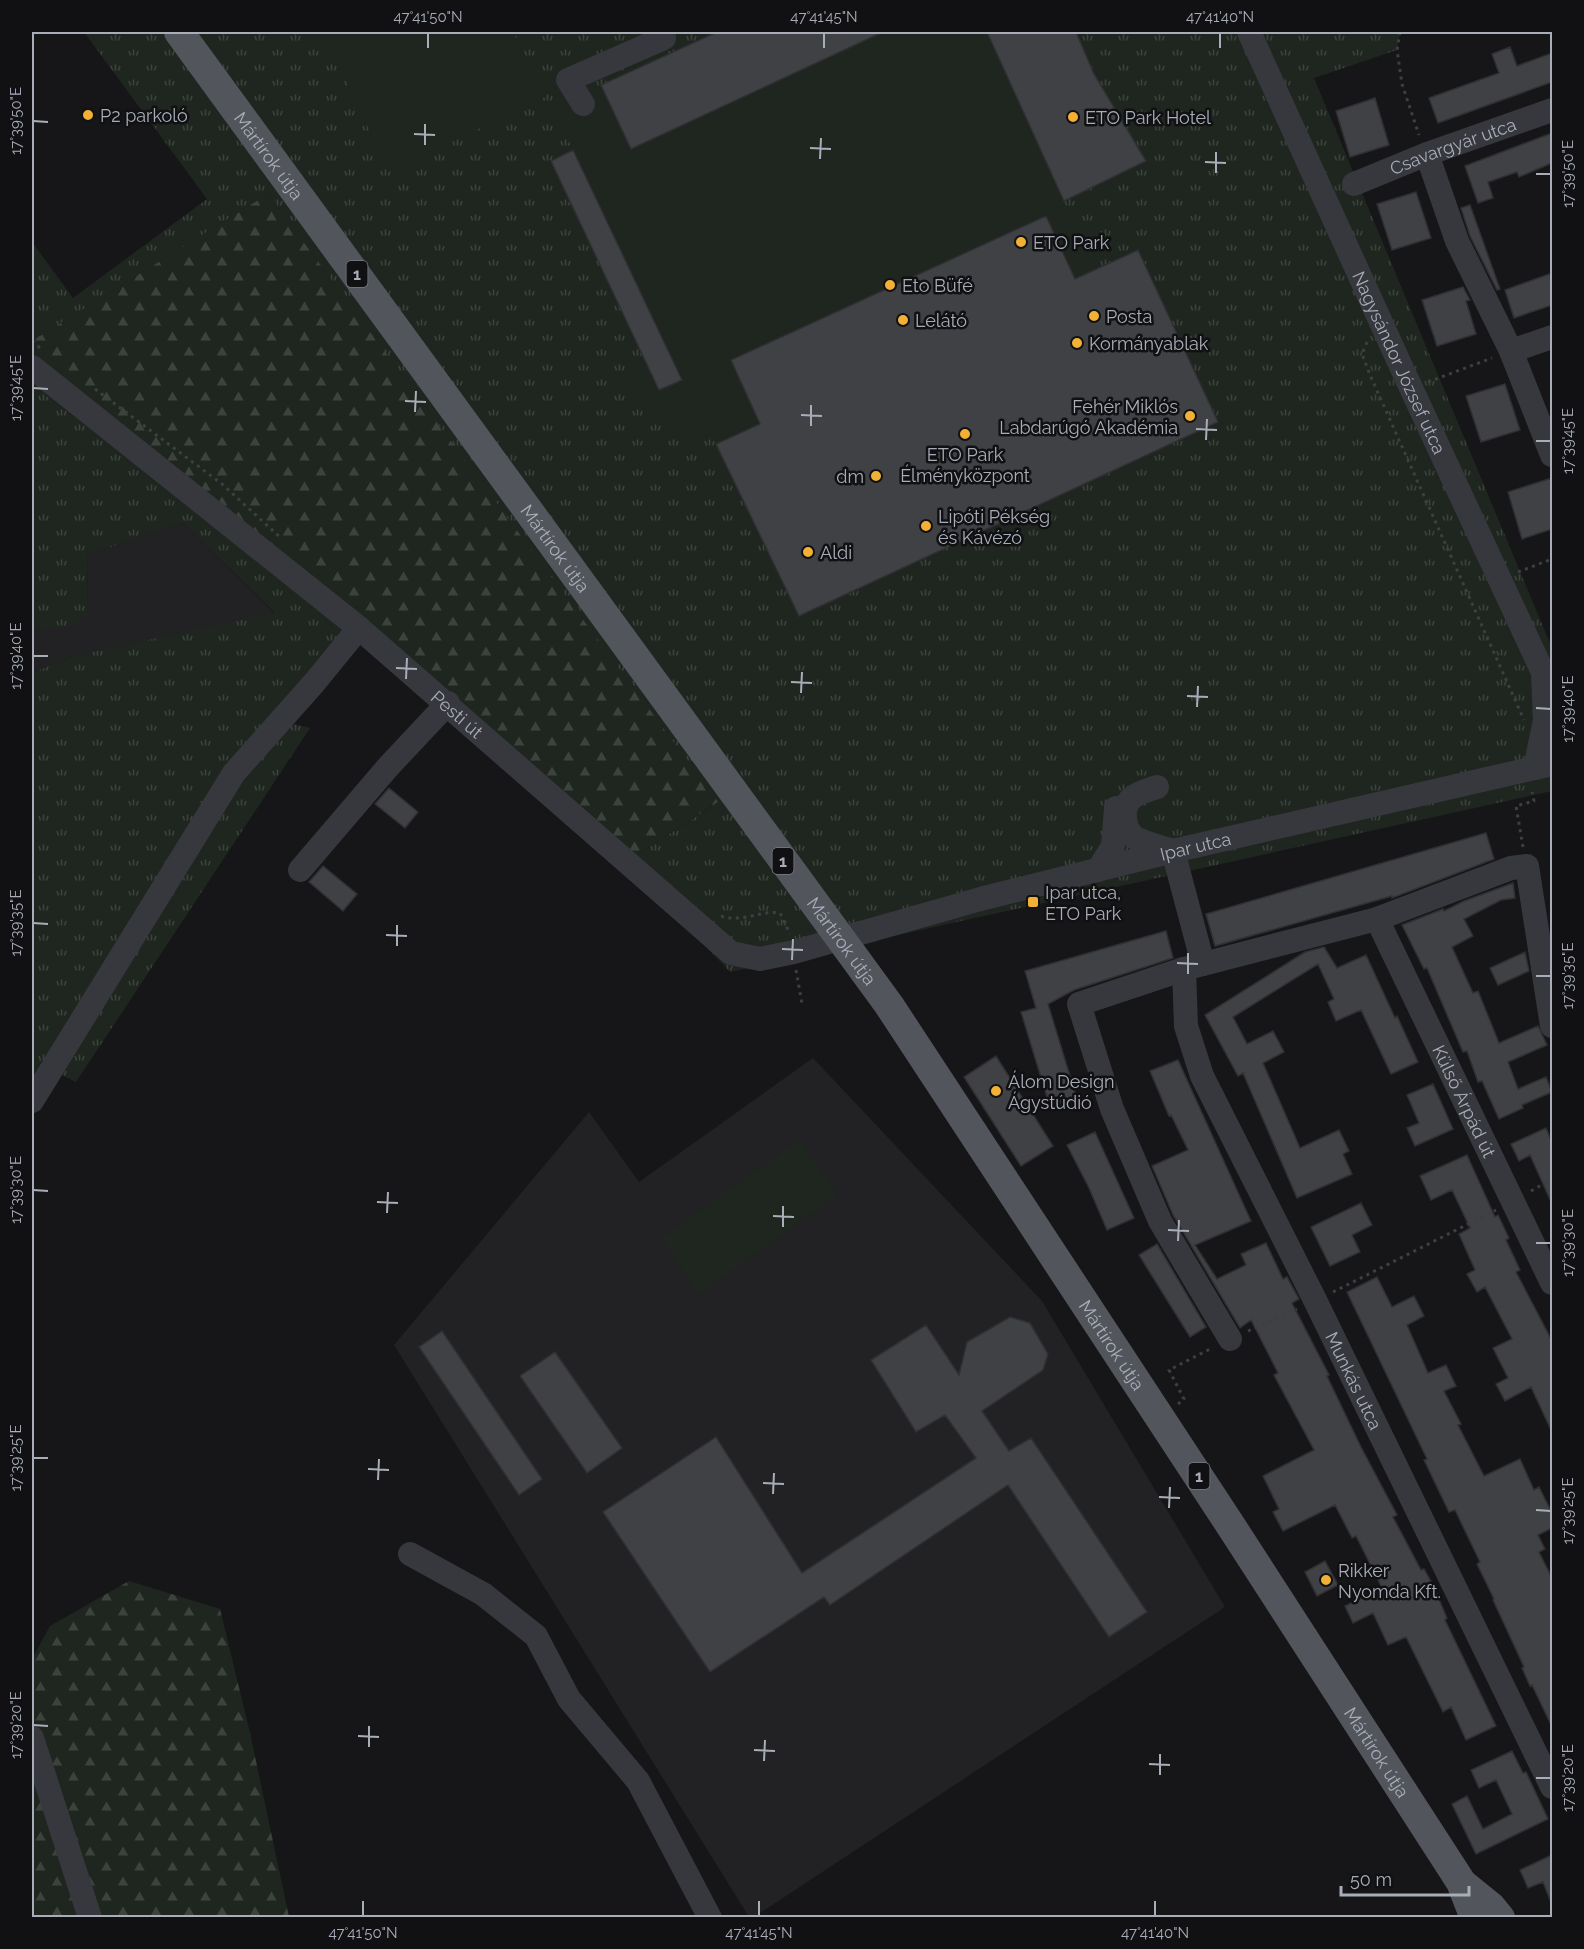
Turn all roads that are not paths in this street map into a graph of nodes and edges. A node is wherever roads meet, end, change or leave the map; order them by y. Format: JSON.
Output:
{"nodes":[{"id":1,"x":179,"y":32,"type":"edge"},
{"id":2,"x":661,"y":32,"type":"edge"},
{"id":3,"x":1249,"y":32,"type":"edge"},
{"id":4,"x":583,"y":104,"type":"dead end"},
{"id":5,"x":1552,"y":110,"type":"edge"},
{"id":6,"x":1427,"y":154,"type":"junction"},
{"id":7,"x":1354,"y":184,"type":"dead end"},
{"id":8,"x":1552,"y":337,"type":"edge"},
{"id":9,"x":1511,"y":351,"type":"junction"},
{"id":10,"x":38,"y":359,"type":"edge"},
{"id":11,"x":1552,"y":455,"type":"edge"},
{"id":12,"x":359,"y":627,"type":"junction"},
{"id":13,"x":1547,"y":682,"type":"edge"},
{"id":14,"x":448,"y":703,"type":"junction"},
{"id":15,"x":1544,"y":766,"type":"edge"},
{"id":16,"x":1157,"y":787,"type":"dead end"},
{"id":17,"x":1115,"y":800,"type":"dead end"},
{"id":18,"x":1173,"y":851,"type":"junction"},
{"id":19,"x":300,"y":870,"type":"dead end"},
{"id":20,"x":1098,"y":870,"type":"junction"},
{"id":21,"x":1377,"y":919,"type":"junction"},
{"id":22,"x":840,"y":938,"type":"junction"},
{"id":23,"x":1193,"y":966,"type":"junction"},
{"id":24,"x":1552,"y":1026,"type":"edge"},
{"id":25,"x":32,"y":1101,"type":"edge"},
{"id":26,"x":1552,"y":1283,"type":"edge"},
{"id":27,"x":1230,"y":1339,"type":"road end"},
{"id":28,"x":410,"y":1554,"type":"dead end"},
{"id":29,"x":32,"y":1738,"type":"edge"},
{"id":30,"x":1552,"y":1787,"type":"edge"},
{"id":31,"x":1461,"y":1882,"type":"junction"},
{"id":32,"x":90,"y":1917,"type":"edge"},
{"id":33,"x":710,"y":1917,"type":"edge"},
{"id":34,"x":1475,"y":1917,"type":"edge"},
{"id":35,"x":1500,"y":1917,"type":"edge"}],
"edges":[{"from":1,"to":22,"type":"main road","name":"Mártírok útja","number":"1"},
{"from":2,"to":4,"type":"street"},
{"from":3,"to":13,"type":"street","name":"Nagysándor József utca"},
{"from":5,"to":6,"type":"street","name":"Csavargyár utca"},
{"from":6,"to":7,"type":"street","name":"Csavargyár utca"},
{"from":6,"to":9,"type":"street"},
{"from":8,"to":9,"type":"street"},
{"from":9,"to":11,"type":"street"},
{"from":10,"to":12,"type":"street","name":"Pesti út"},
{"from":12,"to":14,"type":"street","name":"Pesti út"},
{"from":12,"to":25,"type":"street"},
{"from":13,"to":15,"type":"street"},
{"from":14,"to":19,"type":"street"},
{"from":14,"to":22,"type":"street","name":"Pesti út"},
{"from":15,"to":18,"type":"street","name":"Ipar utca"},
{"from":16,"to":18,"type":"street"},
{"from":17,"to":20,"type":"street"},
{"from":18,"to":20,"type":"street","name":"Ipar utca"},
{"from":18,"to":23,"type":"street","name":"Munkás utca"},
{"from":20,"to":22,"type":"street","name":"Ipar utca"},
{"from":21,"to":23,"type":"street"},
{"from":21,"to":24,"type":"street"},
{"from":21,"to":26,"type":"street","name":"Külső Árpád út"},
{"from":22,"to":31,"type":"main road","name":"Mártírok útja","number":"1"},
{"from":23,"to":27,"type":"street"},
{"from":23,"to":30,"type":"street","name":"Munkás utca"},
{"from":28,"to":33,"type":"street"},
{"from":29,"to":32,"type":"street"},
{"from":31,"to":34,"type":"main road","name":"Mártírok útja","number":"1"},
{"from":31,"to":35,"type":"main road","name":"Mártírok útja","number":"1"}]}
